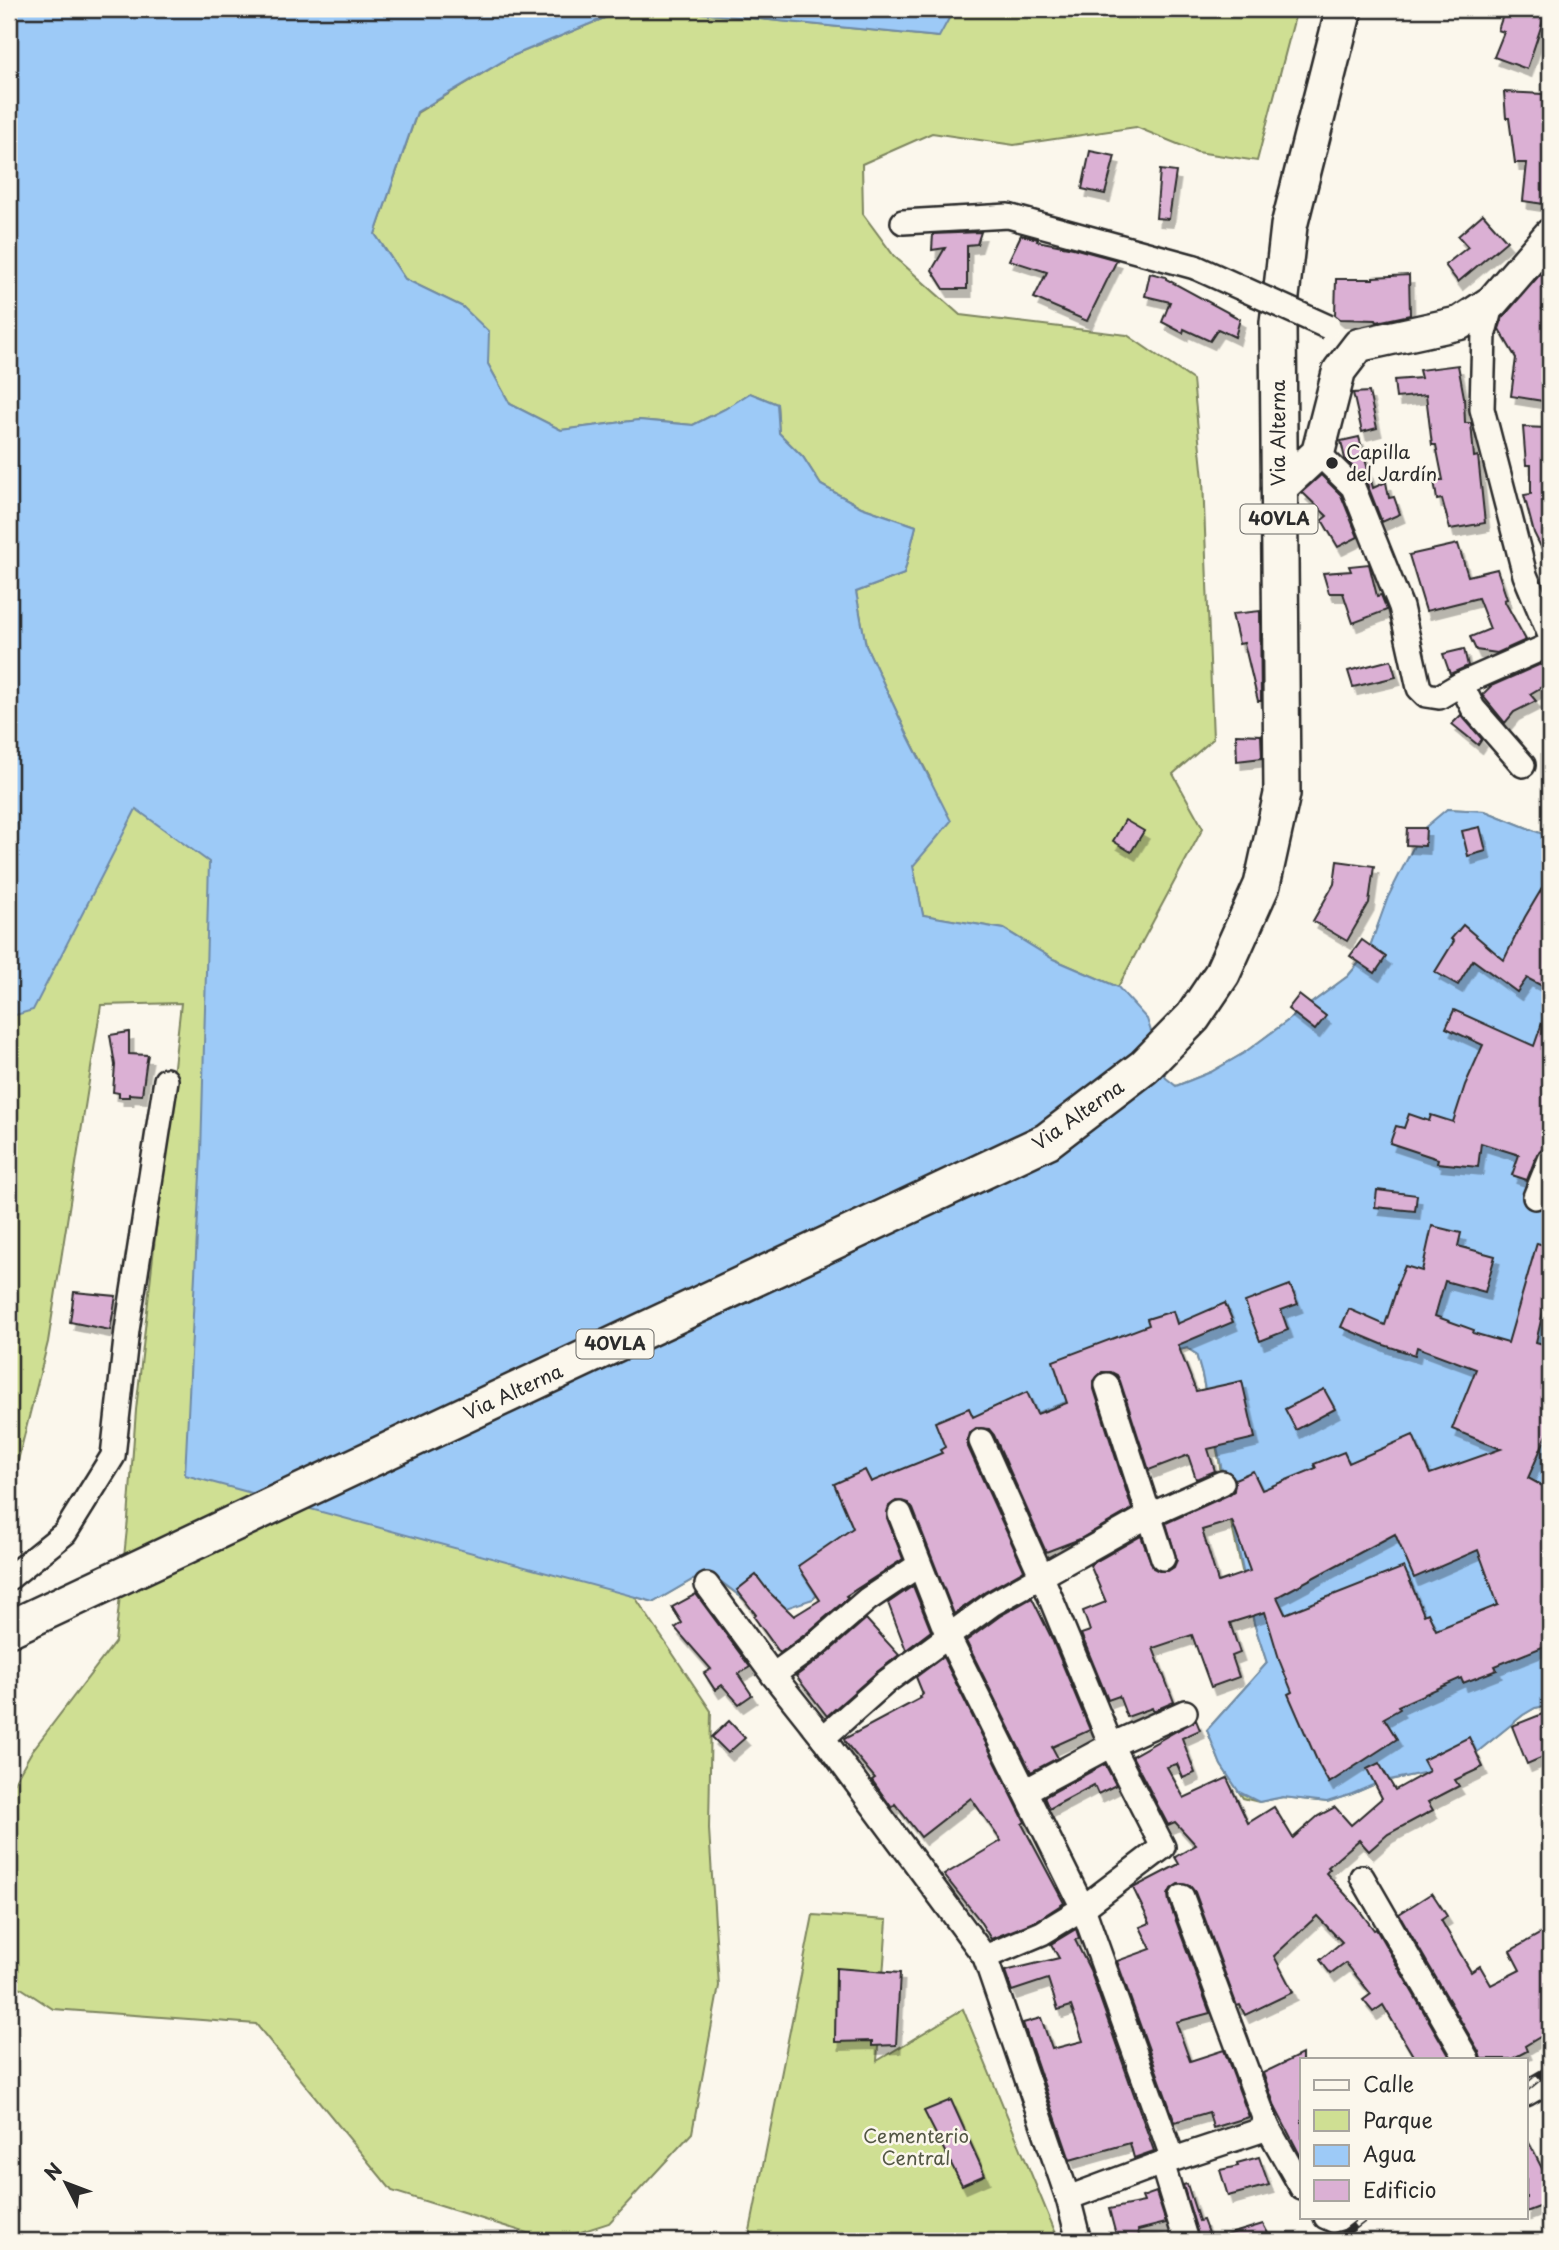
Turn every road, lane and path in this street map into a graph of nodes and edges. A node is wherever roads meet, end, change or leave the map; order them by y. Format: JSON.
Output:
{"nodes":[{"id":1,"x":1344,"y":9,"type":"edge"},
{"id":2,"x":903,"y":222,"type":"dead end"},
{"id":3,"x":1550,"y":235,"type":"edge"},
{"id":4,"x":1492,"y":302,"type":"junction"},
{"id":5,"x":1359,"y":345,"type":"junction"},
{"id":6,"x":1318,"y":453,"type":"junction"},
{"id":7,"x":1278,"y":490,"type":"junction"},
{"id":8,"x":1550,"y":635,"type":"edge"},
{"id":9,"x":1550,"y":645,"type":"edge"},
{"id":10,"x":1461,"y":684,"type":"junction"},
{"id":11,"x":1523,"y":765,"type":"dead end"},
{"id":12,"x":166,"y":1080,"type":"dead end"},
{"id":13,"x":1550,"y":1160,"type":"edge"},
{"id":14,"x":1535,"y":1197,"type":"dead end"},
{"id":15,"x":1107,"y":1385,"type":"dead end"},
{"id":16,"x":981,"y":1441,"type":"dead end"},
{"id":17,"x":1222,"y":1483,"type":"dead end"},
{"id":18,"x":900,"y":1514,"type":"dead end"},
{"id":19,"x":1148,"y":1516,"type":"junction"},
{"id":20,"x":1163,"y":1558,"type":"dead end"},
{"id":21,"x":919,"y":1565,"type":"junction"},
{"id":22,"x":1042,"y":1577,"type":"junction"},
{"id":23,"x":9,"y":1578,"type":"edge"},
{"id":24,"x":708,"y":1585,"type":"dead end"},
{"id":25,"x":9,"y":1629,"type":"edge"},
{"id":26,"x":948,"y":1636,"type":"junction"},
{"id":27,"x":773,"y":1675,"type":"junction"},
{"id":28,"x":1185,"y":1712,"type":"dead end"},
{"id":29,"x":822,"y":1738,"type":"junction"},
{"id":30,"x":1111,"y":1745,"type":"junction"},
{"id":31,"x":1025,"y":1791,"type":"junction"},
{"id":32,"x":1362,"y":1877,"type":"dead end"},
{"id":33,"x":1182,"y":1897,"type":"dead end"},
{"id":34,"x":1083,"y":1908,"type":"junction"},
{"id":35,"x":985,"y":1957,"type":"junction"},
{"id":36,"x":1466,"y":2058,"type":"edge"},
{"id":37,"x":1550,"y":2080,"type":"edge"},
{"id":38,"x":1528,"y":2093,"type":"edge"},
{"id":39,"x":1268,"y":2128,"type":"junction"},
{"id":40,"x":1168,"y":2161,"type":"junction"},
{"id":41,"x":1300,"y":2184,"type":"edge"},
{"id":42,"x":1068,"y":2198,"type":"junction"},
{"id":43,"x":1079,"y":2241,"type":"edge"},
{"id":44,"x":1186,"y":2241,"type":"edge"}],
"edges":[{"from":1,"to":7,"type":"main road","name":"Via Alterna","number":"40VLA"},
{"from":2,"to":5,"type":"street","bridge":true},
{"from":3,"to":4,"type":"main road"},
{"from":4,"to":5,"type":"main road"},
{"from":4,"to":8,"type":"street"},
{"from":5,"to":6,"type":"main road"},
{"from":6,"to":7,"type":"main road"},
{"from":6,"to":10,"type":"street"},
{"from":7,"to":25,"type":"main road","name":"Via Alterna","number":"40VLA"},
{"from":9,"to":10,"type":"street"},
{"from":10,"to":11,"type":"street"},
{"from":12,"to":23,"type":"street"},
{"from":13,"to":14,"type":"street"},
{"from":15,"to":19,"type":"street"},
{"from":16,"to":22,"type":"street"},
{"from":17,"to":19,"type":"street"},
{"from":18,"to":21,"type":"street"},
{"from":19,"to":20,"type":"street"},
{"from":19,"to":22,"type":"street"},
{"from":21,"to":26,"type":"street"},
{"from":21,"to":27,"type":"street"},
{"from":22,"to":26,"type":"street"},
{"from":22,"to":30,"type":"street"},
{"from":24,"to":27,"type":"street"},
{"from":26,"to":29,"type":"street"},
{"from":26,"to":31,"type":"street"},
{"from":27,"to":29,"type":"street"},
{"from":28,"to":30,"type":"street"},
{"from":29,"to":35,"type":"street"},
{"from":30,"to":31,"type":"street"},
{"from":30,"to":34,"type":"street"},
{"from":31,"to":34,"type":"street"},
{"from":32,"to":36,"type":"street"},
{"from":33,"to":39,"type":"street"},
{"from":34,"to":35,"type":"street"},
{"from":34,"to":40,"type":"street"},
{"from":35,"to":42,"type":"street"},
{"from":37,"to":38,"type":"street"},
{"from":39,"to":40,"type":"street"},
{"from":39,"to":41,"type":"street"},
{"from":40,"to":42,"type":"street"},
{"from":40,"to":44,"type":"street"},
{"from":42,"to":43,"type":"street"}]}
